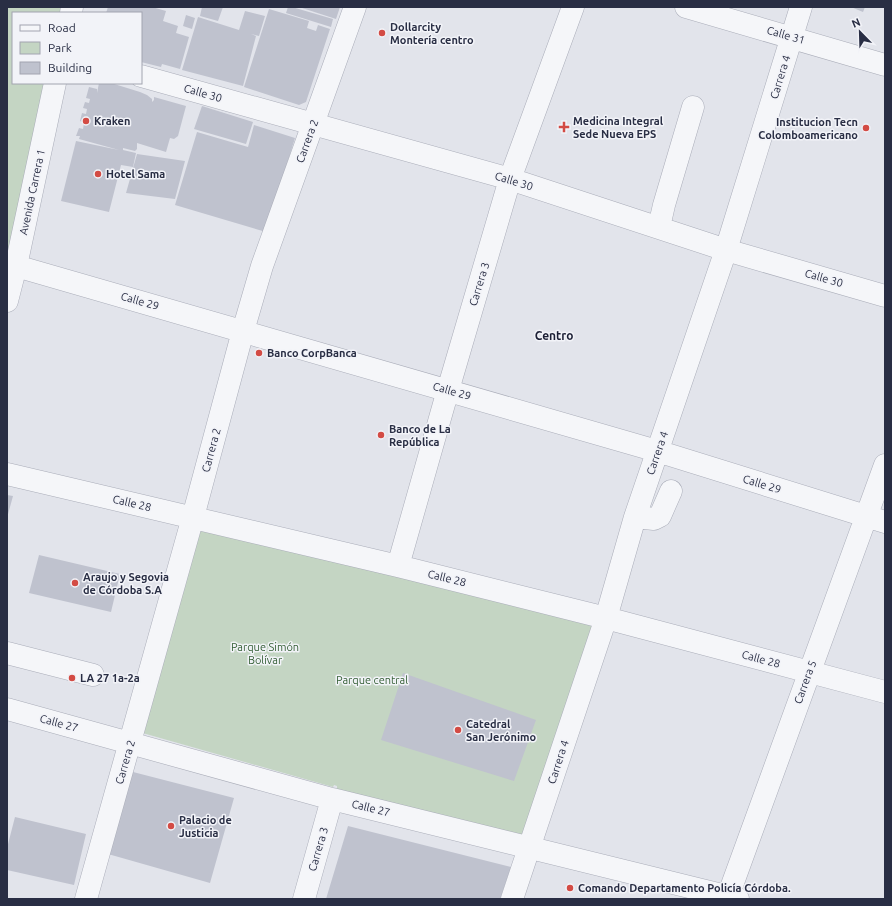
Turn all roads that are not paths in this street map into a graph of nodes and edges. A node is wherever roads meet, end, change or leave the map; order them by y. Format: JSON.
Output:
{"nodes":[{"id":1,"x":356,"y":7,"type":"edge"},
{"id":2,"x":573,"y":7,"type":"edge"},
{"id":3,"x":686,"y":7,"type":"edge"},
{"id":4,"x":801,"y":7,"type":"edge"},
{"id":5,"x":792,"y":37,"type":"junction"},
{"id":6,"x":885,"y":65,"type":"edge"},
{"id":7,"x":142,"y":76,"type":"edge"},
{"id":8,"x":55,"y":84,"type":"edge"},
{"id":9,"x":693,"y":107,"type":"dead end"},
{"id":10,"x":312,"y":124,"type":"junction"},
{"id":11,"x":510,"y":179,"type":"junction"},
{"id":12,"x":659,"y":227,"type":"junction"},
{"id":13,"x":726,"y":250,"type":"junction"},
{"id":14,"x":16,"y":266,"type":"junction"},
{"id":15,"x":885,"y":296,"type":"edge"},
{"id":16,"x":7,"y":301,"type":"edge"},
{"id":17,"x":243,"y":331,"type":"junction"},
{"id":18,"x":448,"y":390,"type":"junction"},
{"id":19,"x":657,"y":451,"type":"junction"},
{"id":20,"x":885,"y":465,"type":"edge"},
{"id":21,"x":7,"y":474,"type":"edge"},
{"id":22,"x":671,"y":491,"type":"dead end"},
{"id":23,"x":193,"y":517,"type":"junction"},
{"id":24,"x":635,"y":517,"type":"junction"},
{"id":25,"x":875,"y":519,"type":"edge"},
{"id":26,"x":398,"y":566,"type":"junction"},
{"id":27,"x":606,"y":618,"type":"junction"},
{"id":28,"x":7,"y":653,"type":"edge"},
{"id":29,"x":809,"y":672,"type":"junction"},
{"id":30,"x":93,"y":675,"type":"dead end"},
{"id":31,"x":885,"y":692,"type":"edge"},
{"id":32,"x":7,"y":709,"type":"edge"},
{"id":33,"x":130,"y":742,"type":"junction"},
{"id":34,"x":332,"y":799,"type":"junction"},
{"id":35,"x":530,"y":848,"type":"junction"},
{"id":36,"x":731,"y":898,"type":"edge"},
{"id":37,"x":86,"y":899,"type":"edge"},
{"id":38,"x":304,"y":899,"type":"edge"},
{"id":39,"x":512,"y":899,"type":"edge"}],
"edges":[{"from":1,"to":10,"type":"street","name":"Carrera 2"},
{"from":2,"to":11,"type":"street","name":"Carrera 3"},
{"from":3,"to":5,"type":"street","name":"Calle 31"},
{"from":4,"to":5,"type":"street","name":"Carrera 4"},
{"from":5,"to":6,"type":"street","name":"Calle 31"},
{"from":5,"to":13,"type":"street","name":"Carrera 4"},
{"from":7,"to":10,"type":"street","name":"Calle 30"},
{"from":8,"to":14,"type":"street","name":"Avenida Carrera 1"},
{"from":9,"to":12,"type":"street"},
{"from":10,"to":11,"type":"street","name":"Calle 30"},
{"from":10,"to":17,"type":"street","name":"Carrera 2"},
{"from":11,"to":12,"type":"street","name":"Calle 30"},
{"from":11,"to":18,"type":"street","name":"Carrera 3"},
{"from":12,"to":13,"type":"street","name":"Calle 30"},
{"from":13,"to":15,"type":"street","name":"Calle 30"},
{"from":13,"to":19,"type":"street","name":"Carrera 4"},
{"from":14,"to":16,"type":"street","name":"Avenida Carrera 1"},
{"from":14,"to":17,"type":"street","name":"Calle 29"},
{"from":17,"to":18,"type":"street","name":"Calle 29"},
{"from":17,"to":23,"type":"street","name":"Carrera 2"},
{"from":18,"to":19,"type":"street","name":"Calle 29"},
{"from":18,"to":26,"type":"street","name":"Carrera 3"},
{"from":19,"to":24,"type":"street","name":"Carrera 4"},
{"from":19,"to":25,"type":"street","name":"Calle 29"},
{"from":20,"to":25,"type":"street","name":"Carrera 5"},
{"from":21,"to":23,"type":"street","name":"Calle 28"},
{"from":22,"to":24,"type":"street"},
{"from":23,"to":26,"type":"street","name":"Calle 28"},
{"from":23,"to":33,"type":"street","name":"Carrera 2"},
{"from":24,"to":27,"type":"street","name":"Carrera 4"},
{"from":25,"to":29,"type":"street","name":"Carrera 5"},
{"from":26,"to":27,"type":"street","name":"Calle 28"},
{"from":27,"to":29,"type":"street","name":"Calle 28"},
{"from":27,"to":35,"type":"street","name":"Carrera 4"},
{"from":28,"to":30,"type":"street"},
{"from":29,"to":31,"type":"street","name":"Calle 28"},
{"from":29,"to":36,"type":"street","name":"Carrera 5"},
{"from":32,"to":33,"type":"street","name":"Calle 27"},
{"from":33,"to":34,"type":"street","name":"Calle 27"},
{"from":33,"to":37,"type":"street","name":"Carrera 2"},
{"from":34,"to":35,"type":"street","name":"Calle 27"},
{"from":34,"to":38,"type":"street","name":"Carrera 3"},
{"from":35,"to":36,"type":"street","name":"Calle 27"},
{"from":35,"to":39,"type":"street","name":"Carrera 4"}]}
